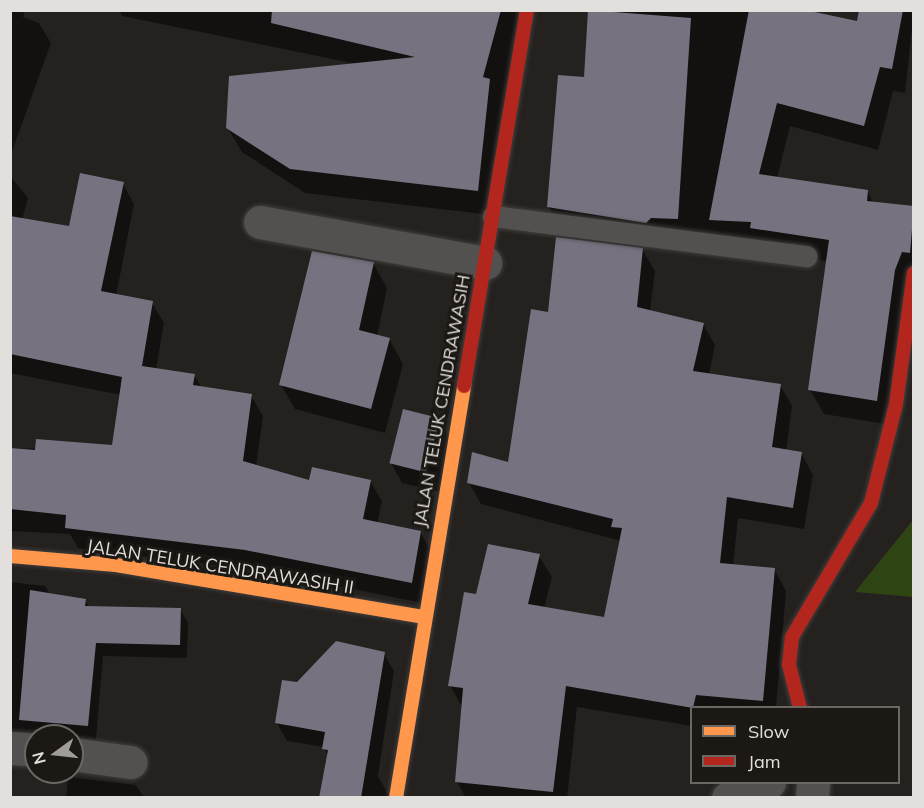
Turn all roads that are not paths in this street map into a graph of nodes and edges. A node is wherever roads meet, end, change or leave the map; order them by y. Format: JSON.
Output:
{"nodes":[{"id":1,"x":527,"y":10,"type":"edge"},
{"id":2,"x":493,"y":216,"type":"junction"},
{"id":3,"x":260,"y":222,"type":"dead end"},
{"id":4,"x":806,"y":256,"type":"dead end"},
{"id":5,"x":485,"y":263,"type":"junction"},
{"id":6,"x":914,"y":273,"type":"edge"},
{"id":7,"x":10,"y":556,"type":"edge"},
{"id":8,"x":422,"y":617,"type":"junction"},
{"id":9,"x":799,"y":706,"type":"edge"},
{"id":10,"x":84,"y":755,"type":"edge"},
{"id":11,"x":130,"y":762,"type":"dead end"},
{"id":12,"x":766,"y":784,"type":"edge"},
{"id":13,"x":396,"y":798,"type":"edge"},
{"id":14,"x":728,"y":798,"type":"edge"}],
"edges":[{"from":1,"to":2,"type":"street","name":"JALAN TELUK CENDRAWASIH"},
{"from":2,"to":4,"type":"lane"},
{"from":2,"to":5,"type":"street","name":"JALAN TELUK CENDRAWASIH"},
{"from":3,"to":5,"type":"street"},
{"from":5,"to":8,"type":"street","name":"JALAN TELUK CENDRAWASIH"},
{"from":6,"to":9,"type":"street"},
{"from":7,"to":8,"type":"street","name":"JALAN TELUK CENDRAWASIH II"},
{"from":8,"to":13,"type":"street","name":"JALAN TELUK CENDRAWASIH"},
{"from":10,"to":11,"type":"street"},
{"from":12,"to":14,"type":"street"}]}
